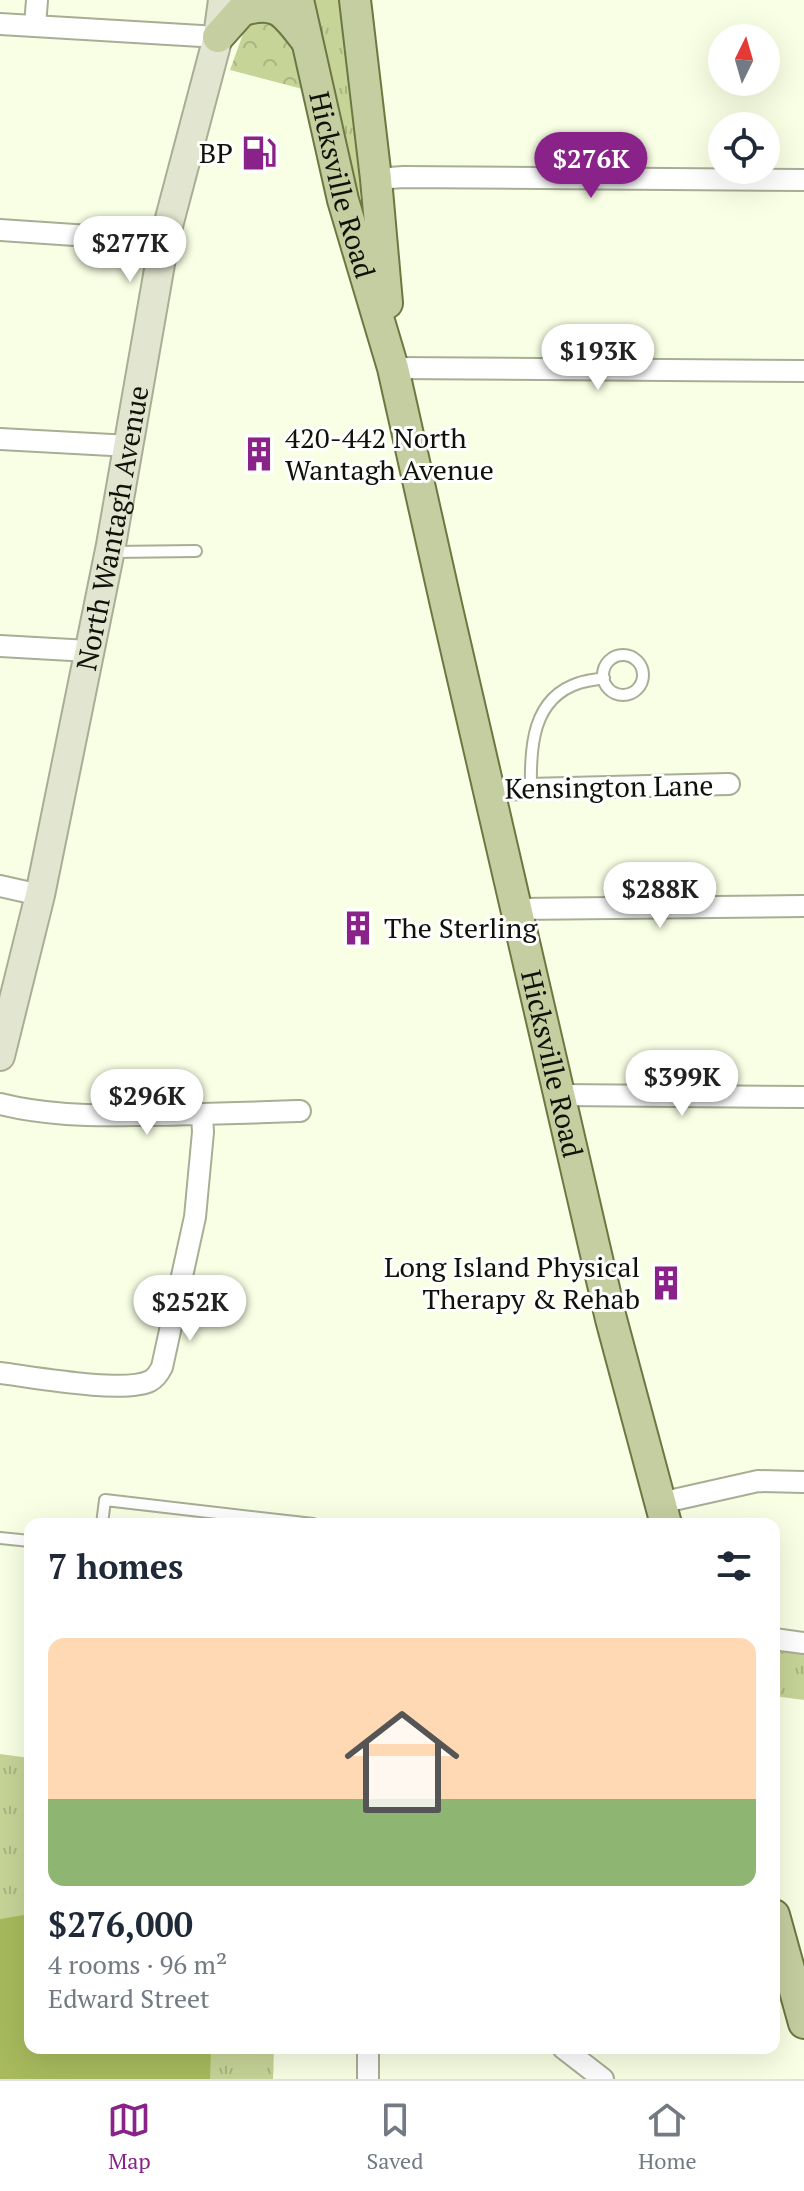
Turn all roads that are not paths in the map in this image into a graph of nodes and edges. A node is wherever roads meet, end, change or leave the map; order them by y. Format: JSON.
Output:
{"nodes":[{"id":1,"x":37,"y":0,"type":"edge"},
{"id":2,"x":298,"y":0,"type":"edge"},
{"id":3,"x":355,"y":0,"type":"edge"},
{"id":4,"x":239,"y":3,"type":"edge"},
{"id":5,"x":0,"y":24,"type":"edge"},
{"id":6,"x":35,"y":26,"type":"junction"},
{"id":7,"x":218,"y":37,"type":"junction"},
{"id":8,"x":307,"y":42,"type":"junction"},
{"id":9,"x":376,"y":179,"type":"junction"},
{"id":10,"x":804,"y":180,"type":"edge"},
{"id":11,"x":0,"y":230,"type":"edge"},
{"id":12,"x":164,"y":241,"type":"junction"},
{"id":13,"x":393,"y":368,"type":"junction"},
{"id":14,"x":804,"y":371,"type":"edge"},
{"id":15,"x":0,"y":439,"type":"edge"},
{"id":16,"x":130,"y":446,"type":"junction"},
{"id":17,"x":196,"y":551,"type":"dead end"},
{"id":18,"x":110,"y":552,"type":"junction"},
{"id":19,"x":0,"y":646,"type":"edge"},
{"id":20,"x":89,"y":651,"type":"junction"},
{"id":21,"x":604,"y":678,"type":"junction"},
{"id":22,"x":729,"y":784,"type":"dead end"},
{"id":23,"x":531,"y":788,"type":"junction"},
{"id":24,"x":489,"y":790,"type":"junction"},
{"id":25,"x":0,"y":886,"type":"edge"},
{"id":26,"x":40,"y":895,"type":"junction"},
{"id":27,"x":804,"y":906,"type":"edge"},
{"id":28,"x":516,"y":909,"type":"junction"},
{"id":29,"x":4,"y":1021,"type":"edge"},
{"id":30,"x":0,"y":1056,"type":"edge"},
{"id":31,"x":559,"y":1095,"type":"junction"},
{"id":32,"x":804,"y":1097,"type":"edge"},
{"id":33,"x":0,"y":1104,"type":"edge"},
{"id":34,"x":300,"y":1111,"type":"dead end"},
{"id":35,"x":202,"y":1115,"type":"junction"},
{"id":36,"x":0,"y":1373,"type":"edge"},
{"id":37,"x":804,"y":1482,"type":"edge"},
{"id":38,"x":663,"y":1513,"type":"edge"},
{"id":39,"x":103,"y":1518,"type":"edge"},
{"id":40,"x":261,"y":1518,"type":"edge"},
{"id":41,"x":0,"y":1538,"type":"edge"},
{"id":42,"x":24,"y":1540,"type":"edge"},
{"id":43,"x":780,"y":1640,"type":"edge"},
{"id":44,"x":804,"y":1643,"type":"edge"},
{"id":45,"x":780,"y":1935,"type":"edge"},
{"id":46,"x":802,"y":2010,"type":"edge"},
{"id":47,"x":368,"y":2054,"type":"edge"},
{"id":48,"x":571,"y":2054,"type":"edge"},
{"id":49,"x":368,"y":2079,"type":"edge"},
{"id":50,"x":603,"y":2079,"type":"edge"}],
"edges":[{"from":1,"to":6,"type":"street"},
{"from":2,"to":8,"type":"main road","name":"Hicksville Road"},
{"from":3,"to":9,"type":"main road","name":"Hicksville Road"},
{"from":4,"to":7,"type":"main road"},
{"from":4,"to":8,"type":"main road"},
{"from":5,"to":6,"type":"street"},
{"from":6,"to":7,"type":"street"},
{"from":7,"to":12,"type":"main road","name":"North Wantagh Avenue"},
{"from":8,"to":13,"type":"main road","name":"Hicksville Road"},
{"from":9,"to":10,"type":"street"},
{"from":9,"to":13,"type":"main road","name":"Hicksville Road"},
{"from":11,"to":12,"type":"street"},
{"from":12,"to":16,"type":"main road","name":"North Wantagh Avenue"},
{"from":13,"to":14,"type":"street"},
{"from":13,"to":24,"type":"main road","name":"Hicksville Road"},
{"from":15,"to":16,"type":"street"},
{"from":16,"to":18,"type":"main road","name":"North Wantagh Avenue"},
{"from":17,"to":18,"type":"lane"},
{"from":18,"to":20,"type":"main road","name":"North Wantagh Avenue"},
{"from":19,"to":20,"type":"street"},
{"from":20,"to":26,"type":"main road","name":"North Wantagh Avenue"},
{"from":21,"to":21,"type":"lane"},
{"from":21,"to":23,"type":"lane"},
{"from":22,"to":23,"type":"street","name":"Kensington Lane"},
{"from":23,"to":24,"type":"street","name":"Kensington Lane"},
{"from":24,"to":28,"type":"main road","name":"Hicksville Road"},
{"from":25,"to":26,"type":"street"},
{"from":26,"to":29,"type":"main road","name":"North Wantagh Avenue"},
{"from":27,"to":28,"type":"street"},
{"from":28,"to":31,"type":"main road","name":"Hicksville Road"},
{"from":29,"to":30,"type":"main road","name":"North Wantagh Avenue"},
{"from":31,"to":32,"type":"street"},
{"from":31,"to":38,"type":"main road","name":"Hicksville Road"},
{"from":33,"to":35,"type":"street"},
{"from":34,"to":35,"type":"street"},
{"from":35,"to":36,"type":"street"},
{"from":37,"to":38,"type":"street"},
{"from":39,"to":40,"type":"lane"},
{"from":41,"to":42,"type":"lane"},
{"from":43,"to":44,"type":"street"},
{"from":45,"to":46,"type":"main road"},
{"from":47,"to":49,"type":"street"},
{"from":48,"to":50,"type":"street"}]}
